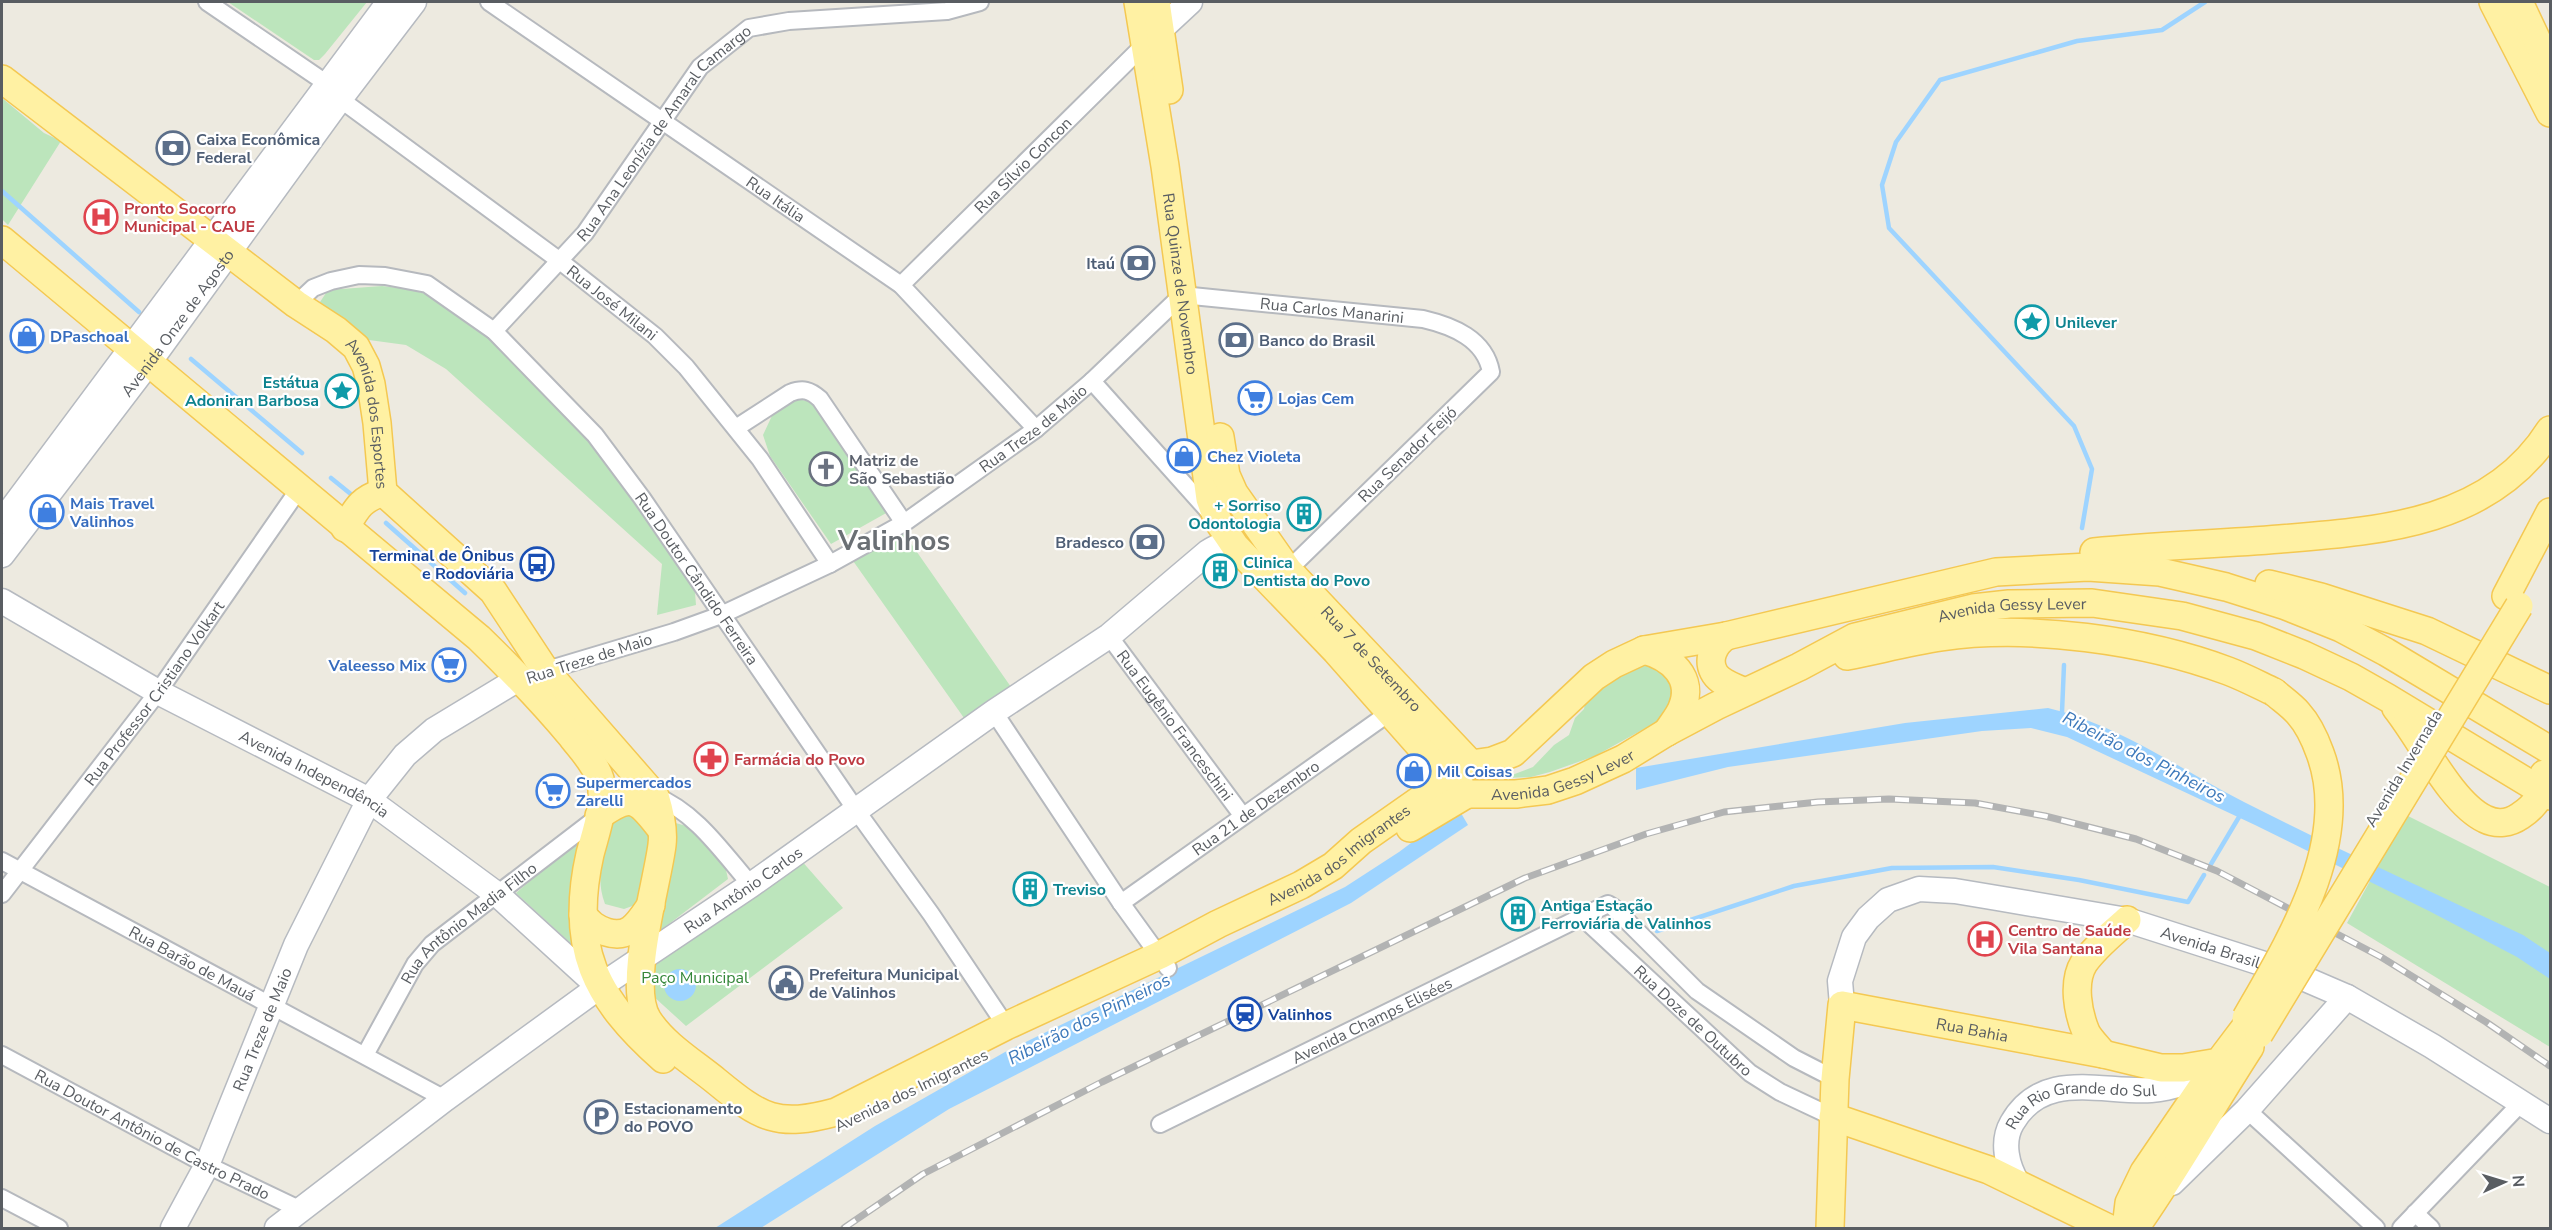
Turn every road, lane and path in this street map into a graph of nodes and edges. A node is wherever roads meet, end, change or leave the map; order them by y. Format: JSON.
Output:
{"nodes":[{"id":1,"x":207,"y":2,"type":"edge"},
{"id":2,"x":389,"y":2,"type":"edge"},
{"id":3,"x":414,"y":2,"type":"edge"},
{"id":4,"x":489,"y":2,"type":"edge"},
{"id":5,"x":980,"y":2,"type":"edge"},
{"id":6,"x":1138,"y":2,"type":"edge"},
{"id":7,"x":1156,"y":2,"type":"edge"},
{"id":8,"x":1190,"y":2,"type":"edge"},
{"id":9,"x":2493,"y":2,"type":"edge"},
{"id":10,"x":2519,"y":2,"type":"edge"},
{"id":11,"x":951,"y":6,"type":"edge"},
{"id":12,"x":1152,"y":37,"type":"junction"},
{"id":13,"x":2550,"y":68,"type":"edge"},
{"id":14,"x":2,"y":79,"type":"edge"},
{"id":15,"x":333,"y":91,"type":"junction"},
{"id":16,"x":2550,"y":113,"type":"edge"},
{"id":17,"x":661,"y":120,"type":"junction"},
{"id":18,"x":2,"y":240,"type":"edge"},
{"id":19,"x":221,"y":246,"type":"junction"},
{"id":20,"x":560,"y":261,"type":"junction"},
{"id":21,"x":901,"y":285,"type":"junction"},
{"id":22,"x":1191,"y":295,"type":"junction"},
{"id":23,"x":296,"y":304,"type":"junction"},
{"id":24,"x":494,"y":331,"type":"junction"},
{"id":25,"x":1463,"y":334,"type":"joint"},
{"id":26,"x":142,"y":354,"type":"junction"},
{"id":27,"x":1092,"y":381,"type":"junction"},
{"id":28,"x":736,"y":428,"type":"junction"},
{"id":29,"x":1035,"y":429,"type":"junction"},
{"id":30,"x":2550,"y":430,"type":"edge"},
{"id":31,"x":1198,"y":483,"type":"junction"},
{"id":32,"x":299,"y":489,"type":"junction"},
{"id":33,"x":383,"y":492,"type":"junction"},
{"id":34,"x":1234,"y":493,"type":"junction"},
{"id":35,"x":2550,"y":512,"type":"edge"},
{"id":36,"x":1218,"y":521,"type":"junction"},
{"id":37,"x":2,"y":522,"type":"edge"},
{"id":38,"x":904,"y":523,"type":"junction"},
{"id":39,"x":345,"y":528,"type":"junction"},
{"id":40,"x":1235,"y":546,"type":"junction"},
{"id":41,"x":1208,"y":552,"type":"junction"},
{"id":42,"x":2550,"y":553,"type":"edge"},
{"id":43,"x":2,"y":555,"type":"edge"},
{"id":44,"x":830,"y":564,"type":"junction"},
{"id":45,"x":1288,"y":570,"type":"junction"},
{"id":46,"x":1996,"y":572,"type":"junction"},
{"id":47,"x":2160,"y":572,"type":"junction"},
{"id":48,"x":2,"y":601,"type":"edge"},
{"id":49,"x":2512,"y":601,"type":"junction"},
{"id":50,"x":721,"y":615,"type":"junction"},
{"id":51,"x":1109,"y":636,"type":"junction"},
{"id":52,"x":1726,"y":636,"type":"junction"},
{"id":53,"x":1644,"y":650,"type":"junction"},
{"id":54,"x":1799,"y":667,"type":"junction"},
{"id":55,"x":534,"y":675,"type":"junction"},
{"id":56,"x":2550,"y":690,"type":"edge"},
{"id":57,"x":158,"y":692,"type":"junction"},
{"id":58,"x":1744,"y":692,"type":"junction"},
{"id":59,"x":2388,"y":698,"type":"junction"},
{"id":60,"x":1400,"y":704,"type":"junction"},
{"id":61,"x":994,"y":712,"type":"junction"},
{"id":62,"x":1667,"y":732,"type":"junction"},
{"id":63,"x":2544,"y":746,"type":"edge"},
{"id":64,"x":1471,"y":764,"type":"junction"},
{"id":65,"x":1458,"y":786,"type":"junction"},
{"id":66,"x":2547,"y":794,"type":"edge"},
{"id":67,"x":655,"y":796,"type":"junction"},
{"id":68,"x":369,"y":800,"type":"junction"},
{"id":69,"x":856,"y":810,"type":"junction"},
{"id":70,"x":1242,"y":815,"type":"junction"},
{"id":71,"x":599,"y":816,"type":"junction"},
{"id":72,"x":662,"y":830,"type":"junction"},
{"id":73,"x":2,"y":861,"type":"edge"},
{"id":74,"x":18,"y":871,"type":"junction"},
{"id":75,"x":752,"y":885,"type":"junction"},
{"id":76,"x":2,"y":894,"type":"edge"},
{"id":77,"x":498,"y":895,"type":"junction"},
{"id":78,"x":1121,"y":903,"type":"junction"},
{"id":79,"x":651,"y":905,"type":"junction"},
{"id":80,"x":583,"y":915,"type":"junction"},
{"id":81,"x":1582,"y":917,"type":"junction"},
{"id":82,"x":2127,"y":920,"type":"junction"},
{"id":83,"x":642,"y":956,"type":"junction"},
{"id":84,"x":1164,"y":961,"type":"junction"},
{"id":85,"x":599,"y":987,"type":"junction"},
{"id":86,"x":2347,"y":998,"type":"junction"},
{"id":87,"x":1842,"y":1005,"type":"junction"},
{"id":88,"x":273,"y":1009,"type":"junction"},
{"id":89,"x":1006,"y":1026,"type":"junction"},
{"id":90,"x":2248,"y":1028,"type":"junction"},
{"id":91,"x":2103,"y":1054,"type":"junction"},
{"id":92,"x":2,"y":1055,"type":"edge"},
{"id":93,"x":365,"y":1055,"type":"junction"},
{"id":94,"x":2215,"y":1066,"type":"junction"},
{"id":95,"x":1834,"y":1079,"type":"junction"},
{"id":96,"x":445,"y":1100,"type":"junction"},
{"id":97,"x":2522,"y":1102,"type":"junction"},
{"id":98,"x":2247,"y":1110,"type":"junction"},
{"id":99,"x":1833,"y":1116,"type":"junction"},
{"id":100,"x":2550,"y":1121,"type":"edge"},
{"id":101,"x":1160,"y":1124,"type":"dead end"},
{"id":102,"x":207,"y":1165,"type":"junction"},
{"id":103,"x":2018,"y":1184,"type":"junction"},
{"id":104,"x":2158,"y":1197,"type":"junction"},
{"id":105,"x":2,"y":1198,"type":"edge"},
{"id":106,"x":303,"y":1211,"type":"junction"},
{"id":107,"x":2415,"y":1213,"type":"junction"},
{"id":108,"x":59,"y":1228,"type":"edge"},
{"id":109,"x":173,"y":1228,"type":"edge"},
{"id":110,"x":277,"y":1228,"type":"edge"},
{"id":111,"x":1830,"y":1228,"type":"edge"},
{"id":112,"x":2108,"y":1228,"type":"edge"},
{"id":113,"x":2126,"y":1228,"type":"edge"},
{"id":114,"x":2135,"y":1228,"type":"edge"},
{"id":115,"x":2376,"y":1228,"type":"edge"},
{"id":116,"x":2401,"y":1228,"type":"edge"},
{"id":117,"x":2431,"y":1228,"type":"edge"}],
"edges":[{"from":1,"to":15,"type":"street","name":"Rua José Milani"},
{"from":2,"to":15,"type":"main road","name":"Avenida Onze de Agosto"},
{"from":3,"to":15,"type":"main road","name":"Avenida Onze de Agosto"},
{"from":4,"to":17,"type":"street","name":"Rua Itália"},
{"from":5,"to":11,"type":"street","name":"Rua Ana Leonízia de Amaral Camargo"},
{"from":6,"to":12,"type":"main road"},
{"from":7,"to":12,"type":"main road"},
{"from":8,"to":12,"type":"main road"},
{"from":9,"to":16,"type":"main road"},
{"from":10,"to":13,"type":"main road"},
{"from":11,"to":17,"type":"street","name":"Rua Ana Leonízia de Amaral Camargo"},
{"from":12,"to":21,"type":"street","name":"Rua Sílvio Concon"},
{"from":12,"to":22,"type":"main road","name":"Rua Quinze de Novembro"},
{"from":14,"to":19,"type":"main road","name":"Avenida dos Esportes"},
{"from":15,"to":19,"type":"main road","name":"Avenida Onze de Agosto"},
{"from":15,"to":20,"type":"street","name":"Rua José Milani"},
{"from":17,"to":20,"type":"street","name":"Rua Ana Leonízia de Amaral Camargo"},
{"from":17,"to":21,"type":"street","name":"Rua Itália"},
{"from":18,"to":26,"type":"main road","name":"Avenida dos Esportes"},
{"from":19,"to":23,"type":"main road","name":"Avenida dos Esportes"},
{"from":19,"to":26,"type":"main road","name":"Avenida Onze de Agosto"},
{"from":20,"to":24,"type":"street","name":"Rua Ana Leonízia de Amaral Camargo"},
{"from":20,"to":28,"type":"street","name":"Rua José Milani"},
{"from":21,"to":29,"type":"street","name":"Rua Itália"},
{"from":22,"to":25,"type":"street","name":"Rua Carlos Manarini"},
{"from":22,"to":27,"type":"street","name":"Rua Treze de Maio"},
{"from":22,"to":31,"type":"main road","name":"Rua Quinze de Novembro"},
{"from":22,"to":34,"type":"main road","name":"Rua Quinze de Novembro"},
{"from":23,"to":24,"type":"street","name":"Rua Doutor Cândido Ferreira"},
{"from":23,"to":33,"type":"main road","name":"Avenida dos Esportes"},
{"from":24,"to":50,"type":"street","name":"Rua Doutor Cândido Ferreira"},
{"from":25,"to":45,"type":"street","name":"Rua Senador Feijó"},
{"from":26,"to":32,"type":"main road","name":"Avenida dos Esportes"},
{"from":26,"to":37,"type":"main road","name":"Avenida Onze de Agosto"},
{"from":26,"to":43,"type":"main road","name":"Avenida Onze de Agosto"},
{"from":27,"to":29,"type":"street","name":"Rua Treze de Maio"},
{"from":27,"to":31,"type":"street"},
{"from":28,"to":38,"type":"street"},
{"from":28,"to":44,"type":"street","name":"Rua José Milani"},
{"from":29,"to":38,"type":"street","name":"Rua Treze de Maio"},
{"from":30,"to":46,"type":"main road"},
{"from":31,"to":36,"type":"main road","name":"Rua Quinze de Novembro"},
{"from":32,"to":39,"type":"main road","name":"Avenida dos Esportes"},
{"from":32,"to":57,"type":"street","name":"Rua Professor Cristiano Volkart"},
{"from":33,"to":39,"type":"main road"},
{"from":33,"to":55,"type":"main road","name":"Avenida dos Esportes"},
{"from":34,"to":36,"type":"main road"},
{"from":34,"to":45,"type":"main road","name":"Rua 7 de Setembro"},
{"from":35,"to":49,"type":"main road","name":"Avenida Invernada"},
{"from":36,"to":40,"type":"main road","name":"Rua 7 de Setembro"},
{"from":36,"to":41,"type":"main road"},
{"from":38,"to":44,"type":"street","name":"Rua Treze de Maio"},
{"from":39,"to":55,"type":"main road","name":"Avenida dos Esportes"},
{"from":40,"to":41,"type":"main road","name":"Rua Antônio Carlos"},
{"from":40,"to":60,"type":"main road","name":"Rua 7 de Setembro"},
{"from":41,"to":51,"type":"main road","name":"Rua Antônio Carlos"},
{"from":42,"to":49,"type":"main road","name":"Avenida Invernada"},
{"from":44,"to":50,"type":"street","name":"Rua Treze de Maio"},
{"from":45,"to":60,"type":"main road","name":"Rua 7 de Setembro"},
{"from":46,"to":47,"type":"main road","name":"Avenida Gessy Lever"},
{"from":46,"to":52,"type":"main road","name":"Avenida Gessy Lever"},
{"from":47,"to":56,"type":"main road"},
{"from":47,"to":63,"type":"main road","name":"Avenida Gessy Lever"},
{"from":48,"to":57,"type":"main road","name":"Avenida Independência"},
{"from":49,"to":90,"type":"main road","name":"Avenida Invernada"},
{"from":50,"to":55,"type":"street","name":"Rua Treze de Maio"},
{"from":50,"to":69,"type":"street","name":"Rua Doutor Cândido Ferreira"},
{"from":51,"to":61,"type":"main road","name":"Rua Antônio Carlos"},
{"from":51,"to":70,"type":"street","name":"Rua Eugênio Franceschini"},
{"from":52,"to":53,"type":"main road","name":"Avenida Gessy Lever"},
{"from":52,"to":58,"type":"main road"},
{"from":53,"to":62,"type":"main road"},
{"from":53,"to":64,"type":"main road","name":"Avenida Gessy Lever"},
{"from":54,"to":58,"type":"main road","name":"Avenida Gessy Lever"},
{"from":54,"to":59,"type":"main road","name":"Avenida Gessy Lever"},
{"from":54,"to":90,"type":"main road","bridge":true},
{"from":55,"to":67,"type":"main road","name":"Avenida dos Esportes"},
{"from":55,"to":68,"type":"main road","name":"Rua Treze de Maio"},
{"from":55,"to":71,"type":"main road","name":"Avenida dos Esportes"},
{"from":57,"to":68,"type":"main road","name":"Avenida Independência"},
{"from":57,"to":74,"type":"street","name":"Rua Professor Cristiano Volkart"},
{"from":58,"to":62,"type":"main road","name":"Avenida Gessy Lever"},
{"from":59,"to":66,"type":"main road","name":"Avenida Gessy Lever"},
{"from":59,"to":66,"type":"main road"},
{"from":60,"to":64,"type":"main road","name":"Rua 7 de Setembro"},
{"from":60,"to":65,"type":"main road","name":"Rua 7 de Setembro"},
{"from":60,"to":70,"type":"street","name":"Rua 21 de Dezembro"},
{"from":61,"to":69,"type":"main road","name":"Rua Antônio Carlos"},
{"from":61,"to":78,"type":"street"},
{"from":62,"to":65,"type":"main road","name":"Avenida Gessy Lever"},
{"from":63,"to":66,"type":"main road"},
{"from":64,"to":65,"type":"main road","name":"Avenida dos Imigrantes"},
{"from":65,"to":84,"type":"main road","name":"Avenida dos Imigrantes"},
{"from":67,"to":72,"type":"main road","name":"Avenida dos Esportes"},
{"from":67,"to":75,"type":"street"},
{"from":68,"to":77,"type":"main road","name":"Avenida Independência"},
{"from":68,"to":88,"type":"main road","name":"Rua Treze de Maio"},
{"from":69,"to":75,"type":"main road","name":"Rua Antônio Carlos"},
{"from":69,"to":89,"type":"street","name":"Rua Doutor Cândido Ferreira"},
{"from":70,"to":78,"type":"street","name":"Rua 21 de Dezembro"},
{"from":71,"to":72,"type":"main road"},
{"from":71,"to":77,"type":"street","name":"Rua Antônio Madia Filho"},
{"from":71,"to":80,"type":"main road","name":"Avenida dos Esportes"},
{"from":72,"to":79,"type":"main road","name":"Avenida dos Esportes"},
{"from":73,"to":74,"type":"street","name":"Rua Barão de Mauá"},
{"from":74,"to":76,"type":"street","name":"Rua Professor Cristiano Volkart"},
{"from":74,"to":88,"type":"street","name":"Rua Barão de Mauá"},
{"from":75,"to":83,"type":"main road","name":"Rua Antônio Carlos"},
{"from":77,"to":85,"type":"main road","name":"Avenida Independência"},
{"from":77,"to":93,"type":"street","name":"Rua Antônio Madia Filho"},
{"from":78,"to":84,"type":"street"},
{"from":79,"to":80,"type":"main road"},
{"from":79,"to":83,"type":"main road","name":"Avenida dos Esportes"},
{"from":80,"to":85,"type":"main road","name":"Avenida dos Esportes"},
{"from":81,"to":95,"type":"street","name":"Rua Doze de Outubro"},
{"from":81,"to":99,"type":"street","name":"Rua Doze de Outubro"},
{"from":81,"to":101,"type":"street","name":"Avenida Champs Elisées"},
{"from":82,"to":86,"type":"main road","name":"Avenida Brasil"},
{"from":82,"to":87,"type":"main road","name":"Avenida Brasil"},
{"from":82,"to":91,"type":"main road"},
{"from":83,"to":85,"type":"main road","name":"Rua Antônio Carlos"},
{"from":83,"to":89,"type":"main road","name":"Avenida dos Imigrantes"},
{"from":84,"to":85,"type":"main road","name":"Avenida dos Imigrantes"},
{"from":84,"to":89,"type":"main road","name":"Avenida dos Imigrantes"},
{"from":85,"to":96,"type":"main road","name":"Rua Antônio Carlos"},
{"from":86,"to":97,"type":"main road","name":"Avenida Brasil"},
{"from":86,"to":98,"type":"main road"},
{"from":87,"to":91,"type":"main road","name":"Rua Bahia"},
{"from":87,"to":95,"type":"main road","name":"Avenida Brasil"},
{"from":88,"to":93,"type":"street","name":"Rua Barão de Mauá"},
{"from":88,"to":102,"type":"main road","name":"Rua Treze de Maio"},
{"from":90,"to":94,"type":"main road"},
{"from":90,"to":104,"type":"main road"},
{"from":91,"to":94,"type":"main road","name":"Rua Bahia"},
{"from":92,"to":102,"type":"street","name":"Rua Doutor Antônio de Castro Prado"},
{"from":93,"to":96,"type":"street","name":"Rua Barão de Mauá"},
{"from":94,"to":103,"type":"main road","name":"Rua Rio Grande do Sul"},
{"from":94,"to":113,"type":"main road","name":"Rua Rio Grande do Sul"},
{"from":95,"to":99,"type":"main road","name":"Avenida Brasil"},
{"from":96,"to":106,"type":"main road","name":"Rua Antônio Carlos"},
{"from":97,"to":100,"type":"main road","name":"Avenida Brasil"},
{"from":97,"to":107,"type":"street"},
{"from":98,"to":104,"type":"main road"},
{"from":98,"to":115,"type":"street"},
{"from":99,"to":103,"type":"main road","name":"Rua Doze de Outubro"},
{"from":99,"to":111,"type":"main road","name":"Avenida Brasil"},
{"from":102,"to":106,"type":"street","name":"Rua Doutor Antônio de Castro Prado"},
{"from":102,"to":109,"type":"main road","name":"Rua Treze de Maio"},
{"from":103,"to":112,"type":"main road","name":"Rua Doze de Outubro"},
{"from":104,"to":114,"type":"main road"},
{"from":105,"to":108,"type":"street"},
{"from":106,"to":110,"type":"main road","name":"Rua Antônio Carlos"},
{"from":107,"to":116,"type":"street"},
{"from":107,"to":117,"type":"street"}]}
